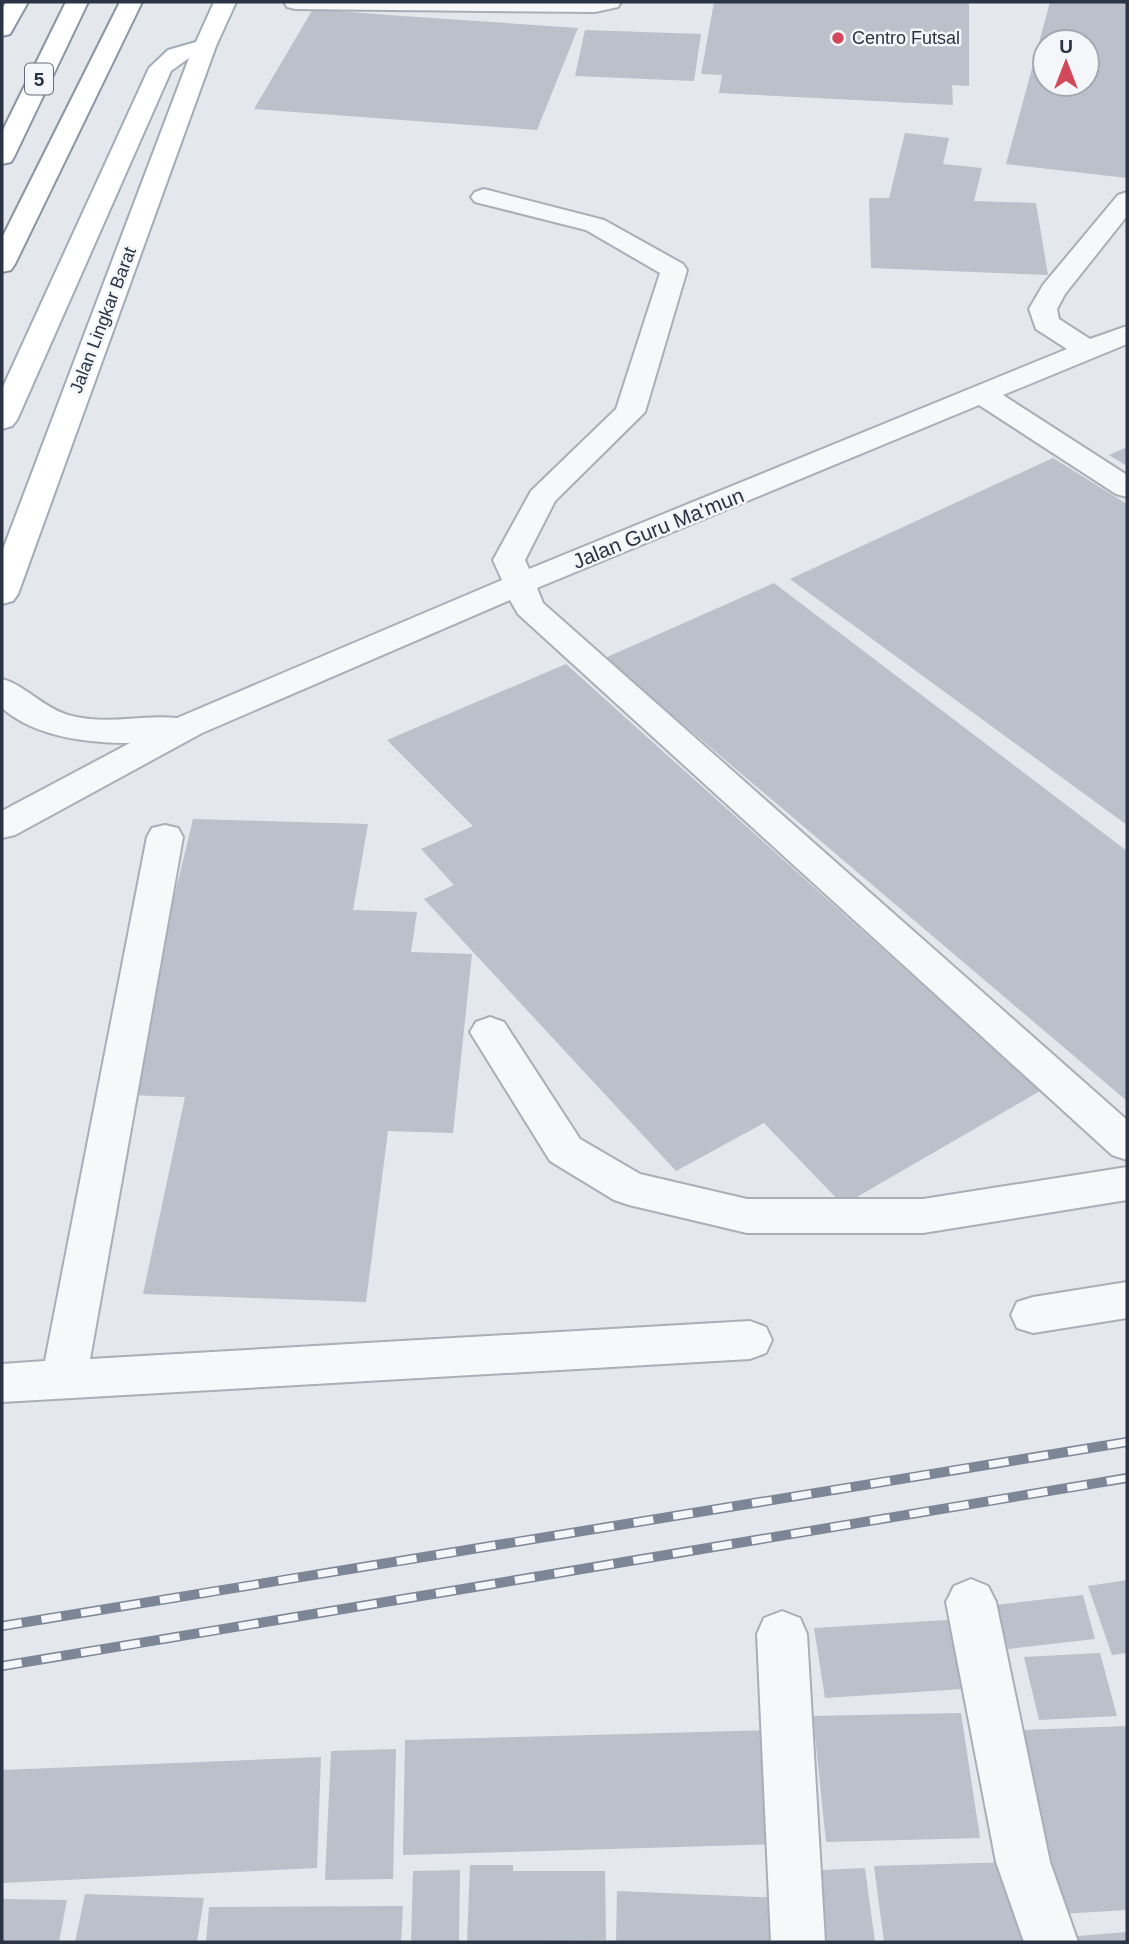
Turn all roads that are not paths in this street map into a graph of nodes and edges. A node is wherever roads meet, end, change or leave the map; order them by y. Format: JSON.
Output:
{"nodes":[{"id":1,"x":17,"y":2,"type":"edge"},
{"id":2,"x":76,"y":2,"type":"edge"},
{"id":3,"x":131,"y":2,"type":"edge"},
{"id":4,"x":225,"y":2,"type":"edge"},
{"id":5,"x":297,"y":2,"type":"edge"},
{"id":6,"x":600,"y":3,"type":"edge"},
{"id":7,"x":2,"y":29,"type":"edge"},
{"id":8,"x":195,"y":49,"type":"junction"},
{"id":9,"x":2,"y":157,"type":"edge"},
{"id":10,"x":484,"y":197,"type":"dead end"},
{"id":11,"x":1127,"y":200,"type":"edge"},
{"id":12,"x":2,"y":264,"type":"edge"},
{"id":13,"x":1127,"y":334,"type":"edge"},
{"id":14,"x":1088,"y":350,"type":"junction"},
{"id":15,"x":983,"y":395,"type":"junction"},
{"id":16,"x":2,"y":420,"type":"edge"},
{"id":17,"x":1127,"y":488,"type":"edge"},
{"id":18,"x":519,"y":584,"type":"junction"},
{"id":19,"x":2,"y":594,"type":"edge"},
{"id":20,"x":2,"y":690,"type":"edge"},
{"id":21,"x":190,"y":725,"type":"junction"},
{"id":22,"x":2,"y":826,"type":"edge"},
{"id":23,"x":165,"y":837,"type":"dead end"},
{"id":24,"x":490,"y":1031,"type":"dead end"},
{"id":25,"x":1127,"y":1144,"type":"edge"},
{"id":26,"x":1127,"y":1184,"type":"edge"},
{"id":27,"x":1127,"y":1300,"type":"edge"},
{"id":28,"x":1032,"y":1315,"type":"dead end"},
{"id":29,"x":750,"y":1340,"type":"dead end"},
{"id":30,"x":64,"y":1379,"type":"junction"},
{"id":31,"x":2,"y":1382,"type":"edge"},
{"id":32,"x":971,"y":1602,"type":"dead end"},
{"id":33,"x":782,"y":1634,"type":"dead end"},
{"id":34,"x":798,"y":1942,"type":"edge"},
{"id":35,"x":1052,"y":1942,"type":"edge"}],
"edges":[{"from":1,"to":7,"type":"main road"},
{"from":2,"to":9,"type":"main road","number":"5"},
{"from":3,"to":12,"type":"main road"},
{"from":4,"to":8,"type":"main road","name":"Jalan Lingkar Barat"},
{"from":5,"to":6,"type":"street"},
{"from":8,"to":16,"type":"main road","name":"Jalan Lingkar Barat"},
{"from":8,"to":19,"type":"main road","name":"Jalan Lingkar Barat"},
{"from":10,"to":18,"type":"street"},
{"from":11,"to":14,"type":"street"},
{"from":13,"to":14,"type":"street","name":"Jalan Guru Ma'mun"},
{"from":14,"to":15,"type":"street","name":"Jalan Guru Ma'mun"},
{"from":15,"to":17,"type":"street"},
{"from":15,"to":18,"type":"street","name":"Jalan Guru Ma'mun"},
{"from":18,"to":21,"type":"street","name":"Jalan Guru Ma'mun"},
{"from":18,"to":25,"type":"street"},
{"from":20,"to":21,"type":"street","name":"Jalan Guru Ma'mun"},
{"from":21,"to":22,"type":"street","name":"Jalan Guru Ma'mun"},
{"from":23,"to":30,"type":"street"},
{"from":24,"to":26,"type":"street"},
{"from":27,"to":28,"type":"street"},
{"from":29,"to":30,"type":"street"},
{"from":30,"to":31,"type":"street"},
{"from":32,"to":35,"type":"street"},
{"from":33,"to":34,"type":"street"}]}
